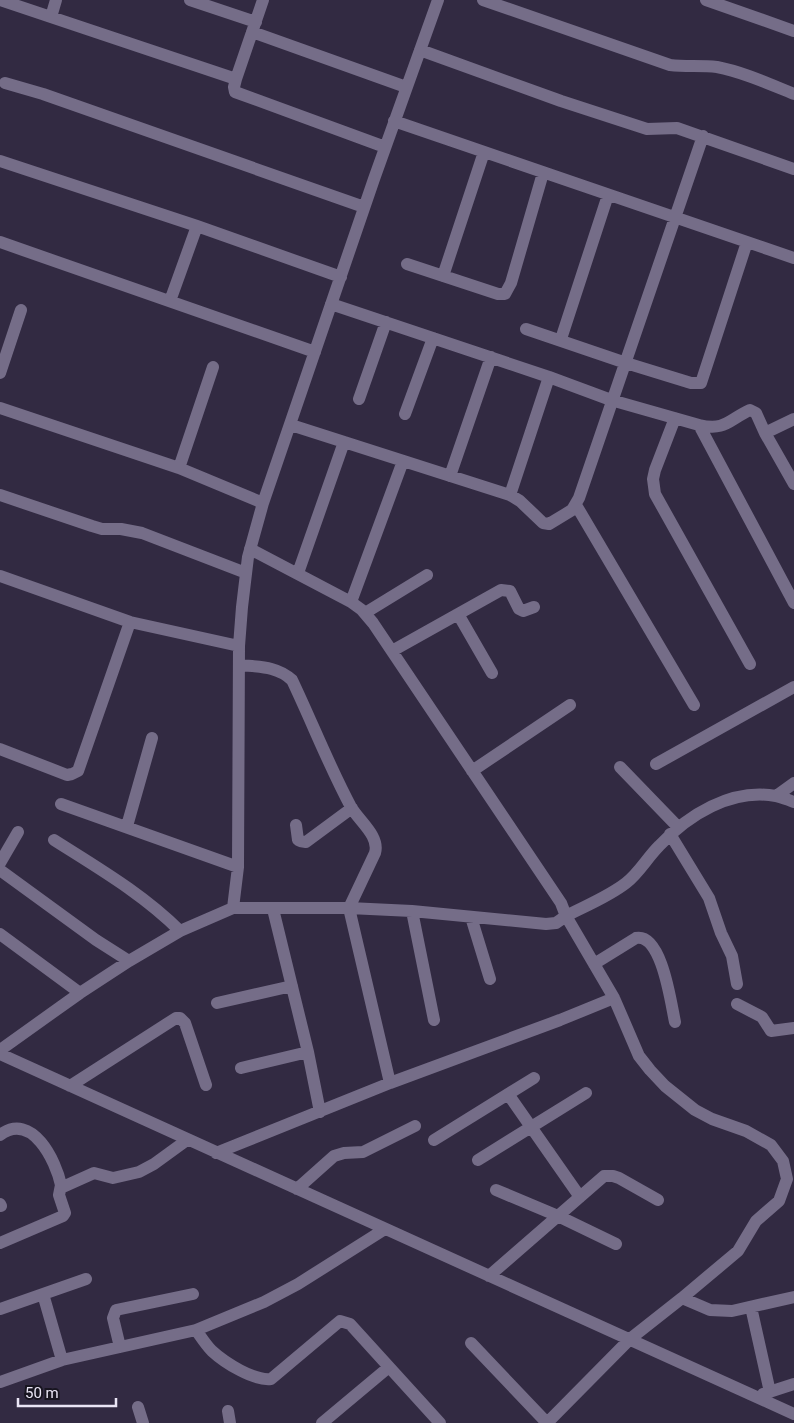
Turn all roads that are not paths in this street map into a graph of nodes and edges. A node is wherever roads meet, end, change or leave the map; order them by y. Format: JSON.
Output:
{"nodes":[{"id":1,"x":0,"y":0,"type":"edge"},
{"id":2,"x":56,"y":0,"type":"edge"},
{"id":3,"x":190,"y":0,"type":"edge"},
{"id":4,"x":264,"y":0,"type":"edge"},
{"id":5,"x":438,"y":0,"type":"edge"},
{"id":6,"x":483,"y":0,"type":"edge"},
{"id":7,"x":706,"y":0,"type":"edge"},
{"id":8,"x":51,"y":17,"type":"junction"},
{"id":9,"x":254,"y":27,"type":"junction"},
{"id":10,"x":794,"y":31,"type":"edge"},
{"id":11,"x":420,"y":50,"type":"junction"},
{"id":12,"x":236,"y":78,"type":"junction"},
{"id":13,"x":5,"y":83,"type":"dead end"},
{"id":14,"x":406,"y":86,"type":"junction"},
{"id":15,"x":794,"y":94,"type":"edge"},
{"id":16,"x":394,"y":121,"type":"junction"},
{"id":17,"x":703,"y":136,"type":"junction"},
{"id":18,"x":385,"y":147,"type":"junction"},
{"id":19,"x":484,"y":152,"type":"junction"},
{"id":20,"x":0,"y":161,"type":"edge"},
{"id":21,"x":794,"y":169,"type":"edge"},
{"id":22,"x":543,"y":173,"type":"junction"},
{"id":23,"x":608,"y":195,"type":"junction"},
{"id":24,"x":364,"y":206,"type":"junction"},
{"id":25,"x":676,"y":216,"type":"junction"},
{"id":26,"x":197,"y":226,"type":"junction"},
{"id":27,"x":0,"y":242,"type":"edge"},
{"id":28,"x":747,"y":242,"type":"junction"},
{"id":29,"x":794,"y":258,"type":"edge"},
{"id":30,"x":407,"y":264,"type":"dead end"},
{"id":31,"x":443,"y":276,"type":"junction"},
{"id":32,"x":341,"y":277,"type":"junction"},
{"id":33,"x":170,"y":301,"type":"junction"},
{"id":34,"x":331,"y":304,"type":"junction"},
{"id":35,"x":22,"y":310,"type":"dead end"},
{"id":36,"x":386,"y":322,"type":"junction"},
{"id":37,"x":526,"y":329,"type":"dead end"},
{"id":38,"x":433,"y":338,"type":"junction"},
{"id":39,"x":561,"y":340,"type":"junction"},
{"id":40,"x":315,"y":352,"type":"junction"},
{"id":41,"x":491,"y":357,"type":"junction"},
{"id":42,"x":626,"y":363,"type":"junction"},
{"id":43,"x":213,"y":367,"type":"dead end"},
{"id":44,"x":0,"y":373,"type":"edge"},
{"id":45,"x":549,"y":377,"type":"junction"},
{"id":46,"x":359,"y":399,"type":"dead end"},
{"id":47,"x":611,"y":400,"type":"junction"},
{"id":48,"x":0,"y":408,"type":"edge"},
{"id":49,"x":405,"y":414,"type":"dead end"},
{"id":50,"x":675,"y":418,"type":"junction"},
{"id":51,"x":794,"y":419,"type":"edge"},
{"id":52,"x":290,"y":425,"type":"junction"},
{"id":53,"x":699,"y":425,"type":"junction"},
{"id":54,"x":765,"y":433,"type":"junction"},
{"id":55,"x":344,"y":442,"type":"junction"},
{"id":56,"x":403,"y":461,"type":"junction"},
{"id":57,"x":179,"y":468,"type":"junction"},
{"id":58,"x":450,"y":476,"type":"junction"},
{"id":59,"x":794,"y":484,"type":"edge"},
{"id":60,"x":0,"y":495,"type":"edge"},
{"id":61,"x":510,"y":495,"type":"junction"},
{"id":62,"x":263,"y":503,"type":"junction"},
{"id":63,"x":576,"y":505,"type":"junction"},
{"id":64,"x":250,"y":549,"type":"junction"},
{"id":65,"x":246,"y":573,"type":"junction"},
{"id":66,"x":298,"y":573,"type":"junction"},
{"id":67,"x":427,"y":575,"type":"dead end"},
{"id":68,"x":0,"y":576,"type":"edge"},
{"id":69,"x":351,"y":602,"type":"junction"},
{"id":70,"x":794,"y":603,"type":"edge"},
{"id":71,"x":534,"y":607,"type":"dead end"},
{"id":72,"x":364,"y":613,"type":"junction"},
{"id":73,"x":458,"y":614,"type":"junction"},
{"id":74,"x":130,"y":622,"type":"junction"},
{"id":75,"x":240,"y":646,"type":"junction"},
{"id":76,"x":392,"y":651,"type":"junction"},
{"id":77,"x":750,"y":664,"type":"dead end"},
{"id":78,"x":239,"y":665,"type":"junction"},
{"id":79,"x":492,"y":673,"type":"dead end"},
{"id":80,"x":794,"y":687,"type":"edge"},
{"id":81,"x":570,"y":705,"type":"dead end"},
{"id":82,"x":694,"y":705,"type":"dead end"},
{"id":83,"x":152,"y":738,"type":"dead end"},
{"id":84,"x":0,"y":749,"type":"edge"},
{"id":85,"x":656,"y":764,"type":"dead end"},
{"id":86,"x":620,"y":767,"type":"dead end"},
{"id":87,"x":472,"y":771,"type":"junction"},
{"id":88,"x":794,"y":783,"type":"edge"},
{"id":89,"x":776,"y":796,"type":"junction"},
{"id":90,"x":794,"y":802,"type":"edge"},
{"id":91,"x":61,"y":804,"type":"dead end"},
{"id":92,"x":352,"y":808,"type":"junction"},
{"id":93,"x":296,"y":825,"type":"dead end"},
{"id":94,"x":127,"y":826,"type":"junction"},
{"id":95,"x":674,"y":831,"type":"junction"},
{"id":96,"x":18,"y":832,"type":"dead end"},
{"id":97,"x":54,"y":840,"type":"dead end"},
{"id":98,"x":0,"y":862,"type":"edge"},
{"id":99,"x":238,"y":867,"type":"junction"},
{"id":100,"x":0,"y":870,"type":"edge"},
{"id":101,"x":233,"y":908,"type":"junction"},
{"id":102,"x":349,"y":908,"type":"junction"},
{"id":103,"x":273,"y":909,"type":"junction"},
{"id":104,"x":412,"y":911,"type":"junction"},
{"id":105,"x":566,"y":916,"type":"junction"},
{"id":106,"x":471,"y":917,"type":"junction"},
{"id":107,"x":180,"y":931,"type":"junction"},
{"id":108,"x":0,"y":934,"type":"edge"},
{"id":109,"x":129,"y":961,"type":"junction"},
{"id":110,"x":594,"y":964,"type":"junction"},
{"id":111,"x":490,"y":979,"type":"dead end"},
{"id":112,"x":737,"y":984,"type":"dead end"},
{"id":113,"x":292,"y":986,"type":"junction"},
{"id":114,"x":80,"y":993,"type":"junction"},
{"id":115,"x":614,"y":998,"type":"junction"},
{"id":116,"x":217,"y":1002,"type":"dead end"},
{"id":117,"x":737,"y":1004,"type":"dead end"},
{"id":118,"x":434,"y":1020,"type":"dead end"},
{"id":119,"x":675,"y":1022,"type":"dead end"},
{"id":120,"x":794,"y":1028,"type":"edge"},
{"id":121,"x":0,"y":1050,"type":"edge"},
{"id":122,"x":308,"y":1052,"type":"junction"},
{"id":123,"x":0,"y":1054,"type":"edge"},
{"id":124,"x":241,"y":1068,"type":"dead end"},
{"id":125,"x":534,"y":1078,"type":"dead end"},
{"id":126,"x":390,"y":1083,"type":"junction"},
{"id":127,"x":206,"y":1085,"type":"dead end"},
{"id":128,"x":70,"y":1086,"type":"junction"},
{"id":129,"x":508,"y":1094,"type":"junction"},
{"id":130,"x":586,"y":1094,"type":"dead end"},
{"id":131,"x":320,"y":1112,"type":"junction"},
{"id":132,"x":415,"y":1126,"type":"dead end"},
{"id":133,"x":531,"y":1127,"type":"junction"},
{"id":134,"x":0,"y":1135,"type":"edge"},
{"id":135,"x":187,"y":1140,"type":"junction"},
{"id":136,"x":434,"y":1140,"type":"dead end"},
{"id":137,"x":216,"y":1152,"type":"junction"},
{"id":138,"x":478,"y":1160,"type":"dead end"},
{"id":139,"x":790,"y":1170,"type":"edge"},
{"id":140,"x":61,"y":1186,"type":"junction"},
{"id":141,"x":296,"y":1189,"type":"junction"},
{"id":142,"x":496,"y":1190,"type":"dead end"},
{"id":143,"x":580,"y":1196,"type":"junction"},
{"id":144,"x":658,"y":1200,"type":"dead end"},
{"id":145,"x":558,"y":1216,"type":"junction"},
{"id":146,"x":385,"y":1229,"type":"junction"},
{"id":147,"x":0,"y":1244,"type":"edge"},
{"id":148,"x":616,"y":1244,"type":"dead end"},
{"id":149,"x":489,"y":1276,"type":"junction"},
{"id":150,"x":86,"y":1279,"type":"dead end"},
{"id":151,"x":44,"y":1294,"type":"junction"},
{"id":152,"x":194,"y":1294,"type":"dead end"},
{"id":153,"x":794,"y":1297,"type":"edge"},
{"id":154,"x":682,"y":1298,"type":"junction"},
{"id":155,"x":750,"y":1307,"type":"junction"},
{"id":156,"x":0,"y":1309,"type":"edge"},
{"id":157,"x":196,"y":1330,"type":"junction"},
{"id":158,"x":630,"y":1339,"type":"junction"},
{"id":159,"x":471,"y":1343,"type":"dead end"},
{"id":160,"x":120,"y":1347,"type":"junction"},
{"id":161,"x":62,"y":1360,"type":"junction"},
{"id":162,"x":389,"y":1367,"type":"junction"},
{"id":163,"x":0,"y":1382,"type":"edge"},
{"id":164,"x":794,"y":1384,"type":"edge"},
{"id":165,"x":770,"y":1392,"type":"junction"},
{"id":166,"x":756,"y":1397,"type":"junction"},
{"id":167,"x":138,"y":1407,"type":"dead end"},
{"id":168,"x":794,"y":1414,"type":"edge"},
{"id":169,"x":143,"y":1423,"type":"edge"},
{"id":170,"x":322,"y":1423,"type":"edge"},
{"id":171,"x":440,"y":1423,"type":"edge"},
{"id":172,"x":547,"y":1423,"type":"edge"}],
"edges":[{"from":1,"to":8,"type":"street"},
{"from":2,"to":8,"type":"street"},
{"from":3,"to":9,"type":"street"},
{"from":4,"to":9,"type":"street"},
{"from":5,"to":11,"type":"street"},
{"from":6,"to":15,"type":"street"},
{"from":7,"to":10,"type":"street"},
{"from":8,"to":12,"type":"street"},
{"from":9,"to":12,"type":"street"},
{"from":9,"to":14,"type":"street"},
{"from":11,"to":14,"type":"street"},
{"from":11,"to":17,"type":"street"},
{"from":12,"to":18,"type":"street"},
{"from":13,"to":24,"type":"street"},
{"from":14,"to":16,"type":"street"},
{"from":16,"to":18,"type":"street"},
{"from":16,"to":19,"type":"street"},
{"from":17,"to":21,"type":"street"},
{"from":17,"to":25,"type":"street"},
{"from":18,"to":24,"type":"street"},
{"from":19,"to":22,"type":"street"},
{"from":19,"to":31,"type":"street"},
{"from":20,"to":26,"type":"street"},
{"from":22,"to":23,"type":"street"},
{"from":22,"to":31,"type":"street"},
{"from":23,"to":25,"type":"street"},
{"from":23,"to":39,"type":"street"},
{"from":24,"to":32,"type":"street"},
{"from":25,"to":28,"type":"street"},
{"from":25,"to":42,"type":"street"},
{"from":26,"to":32,"type":"street"},
{"from":26,"to":33,"type":"street"},
{"from":27,"to":33,"type":"street"},
{"from":28,"to":29,"type":"street"},
{"from":28,"to":42,"type":"street"},
{"from":30,"to":31,"type":"street"},
{"from":32,"to":34,"type":"street"},
{"from":33,"to":40,"type":"street"},
{"from":34,"to":36,"type":"street"},
{"from":34,"to":40,"type":"street"},
{"from":35,"to":44,"type":"street"},
{"from":36,"to":38,"type":"street"},
{"from":36,"to":46,"type":"street"},
{"from":37,"to":39,"type":"street"},
{"from":38,"to":41,"type":"street"},
{"from":38,"to":49,"type":"street"},
{"from":39,"to":42,"type":"street"},
{"from":40,"to":52,"type":"street"},
{"from":41,"to":45,"type":"street"},
{"from":41,"to":58,"type":"street"},
{"from":42,"to":47,"type":"street"},
{"from":43,"to":57,"type":"street"},
{"from":45,"to":47,"type":"street"},
{"from":45,"to":61,"type":"street"},
{"from":47,"to":50,"type":"street"},
{"from":47,"to":63,"type":"street"},
{"from":48,"to":57,"type":"street"},
{"from":50,"to":53,"type":"street"},
{"from":50,"to":77,"type":"street"},
{"from":51,"to":54,"type":"street"},
{"from":52,"to":55,"type":"street"},
{"from":52,"to":62,"type":"street"},
{"from":53,"to":54,"type":"street"},
{"from":53,"to":70,"type":"street"},
{"from":54,"to":59,"type":"street"},
{"from":55,"to":56,"type":"street"},
{"from":55,"to":66,"type":"street"},
{"from":56,"to":58,"type":"street"},
{"from":56,"to":69,"type":"street"},
{"from":57,"to":62,"type":"street"},
{"from":58,"to":61,"type":"street"},
{"from":60,"to":65,"type":"street"},
{"from":61,"to":63,"type":"street"},
{"from":62,"to":64,"type":"street"},
{"from":63,"to":82,"type":"street"},
{"from":64,"to":65,"type":"street"},
{"from":64,"to":66,"type":"street"},
{"from":65,"to":75,"type":"street"},
{"from":66,"to":69,"type":"street"},
{"from":67,"to":72,"type":"street"},
{"from":68,"to":74,"type":"street"},
{"from":69,"to":72,"type":"street"},
{"from":71,"to":73,"type":"street"},
{"from":72,"to":76,"type":"street"},
{"from":73,"to":76,"type":"street"},
{"from":73,"to":79,"type":"street"},
{"from":74,"to":75,"type":"street"},
{"from":74,"to":84,"type":"street"},
{"from":75,"to":78,"type":"street"},
{"from":76,"to":87,"type":"street"},
{"from":78,"to":92,"type":"street"},
{"from":78,"to":99,"type":"street"},
{"from":80,"to":85,"type":"street"},
{"from":81,"to":87,"type":"street"},
{"from":83,"to":94,"type":"street"},
{"from":86,"to":95,"type":"street"},
{"from":87,"to":105,"type":"street"},
{"from":88,"to":89,"type":"street"},
{"from":89,"to":90,"type":"street"},
{"from":89,"to":95,"type":"street"},
{"from":91,"to":94,"type":"street"},
{"from":92,"to":93,"type":"street"},
{"from":92,"to":102,"type":"street"},
{"from":94,"to":99,"type":"street"},
{"from":95,"to":105,"type":"street"},
{"from":95,"to":112,"type":"street"},
{"from":96,"to":98,"type":"street"},
{"from":97,"to":107,"type":"street"},
{"from":99,"to":101,"type":"street"},
{"from":100,"to":109,"type":"street"},
{"from":101,"to":103,"type":"street"},
{"from":101,"to":107,"type":"street"},
{"from":102,"to":103,"type":"street"},
{"from":102,"to":104,"type":"street"},
{"from":102,"to":126,"type":"street"},
{"from":103,"to":113,"type":"street"},
{"from":104,"to":106,"type":"street"},
{"from":104,"to":118,"type":"street"},
{"from":105,"to":106,"type":"street"},
{"from":105,"to":110,"type":"street"},
{"from":106,"to":111,"type":"street"},
{"from":107,"to":109,"type":"street"},
{"from":108,"to":114,"type":"street"},
{"from":109,"to":114,"type":"street"},
{"from":110,"to":115,"type":"street"},
{"from":110,"to":119,"type":"street"},
{"from":113,"to":116,"type":"street"},
{"from":113,"to":122,"type":"street"},
{"from":114,"to":121,"type":"street"},
{"from":115,"to":126,"type":"street"},
{"from":115,"to":139,"type":"street"},
{"from":117,"to":120,"type":"street"},
{"from":122,"to":124,"type":"street"},
{"from":122,"to":131,"type":"street"},
{"from":123,"to":128,"type":"street"},
{"from":125,"to":129,"type":"street"},
{"from":126,"to":131,"type":"street"},
{"from":127,"to":128,"type":"street"},
{"from":128,"to":135,"type":"street"},
{"from":129,"to":133,"type":"street"},
{"from":129,"to":136,"type":"street"},
{"from":130,"to":133,"type":"street"},
{"from":131,"to":137,"type":"street"},
{"from":132,"to":141,"type":"street"},
{"from":133,"to":138,"type":"street"},
{"from":133,"to":143,"type":"street"},
{"from":134,"to":140,"type":"street"},
{"from":135,"to":137,"type":"street"},
{"from":135,"to":140,"type":"street"},
{"from":137,"to":141,"type":"street"},
{"from":139,"to":154,"type":"street"},
{"from":140,"to":147,"type":"street"},
{"from":141,"to":146,"type":"street"},
{"from":142,"to":145,"type":"street"},
{"from":143,"to":144,"type":"street"},
{"from":143,"to":145,"type":"street"},
{"from":145,"to":148,"type":"street"},
{"from":145,"to":149,"type":"street"},
{"from":146,"to":149,"type":"street"},
{"from":146,"to":157,"type":"street"},
{"from":149,"to":158,"type":"street"},
{"from":150,"to":151,"type":"street"},
{"from":151,"to":156,"type":"street"},
{"from":151,"to":161,"type":"street"},
{"from":152,"to":160,"type":"street"},
{"from":153,"to":155,"type":"street"},
{"from":154,"to":155,"type":"street"},
{"from":154,"to":158,"type":"street"},
{"from":155,"to":165,"type":"street"},
{"from":157,"to":160,"type":"street"},
{"from":157,"to":162,"type":"street"},
{"from":158,"to":166,"type":"street"},
{"from":158,"to":172,"type":"street"},
{"from":159,"to":172,"type":"street"},
{"from":160,"to":161,"type":"street"},
{"from":161,"to":163,"type":"street"},
{"from":162,"to":170,"type":"street"},
{"from":162,"to":171,"type":"street"},
{"from":164,"to":165,"type":"street"},
{"from":165,"to":166,"type":"street"},
{"from":166,"to":168,"type":"street"},
{"from":167,"to":169,"type":"street"}]}
